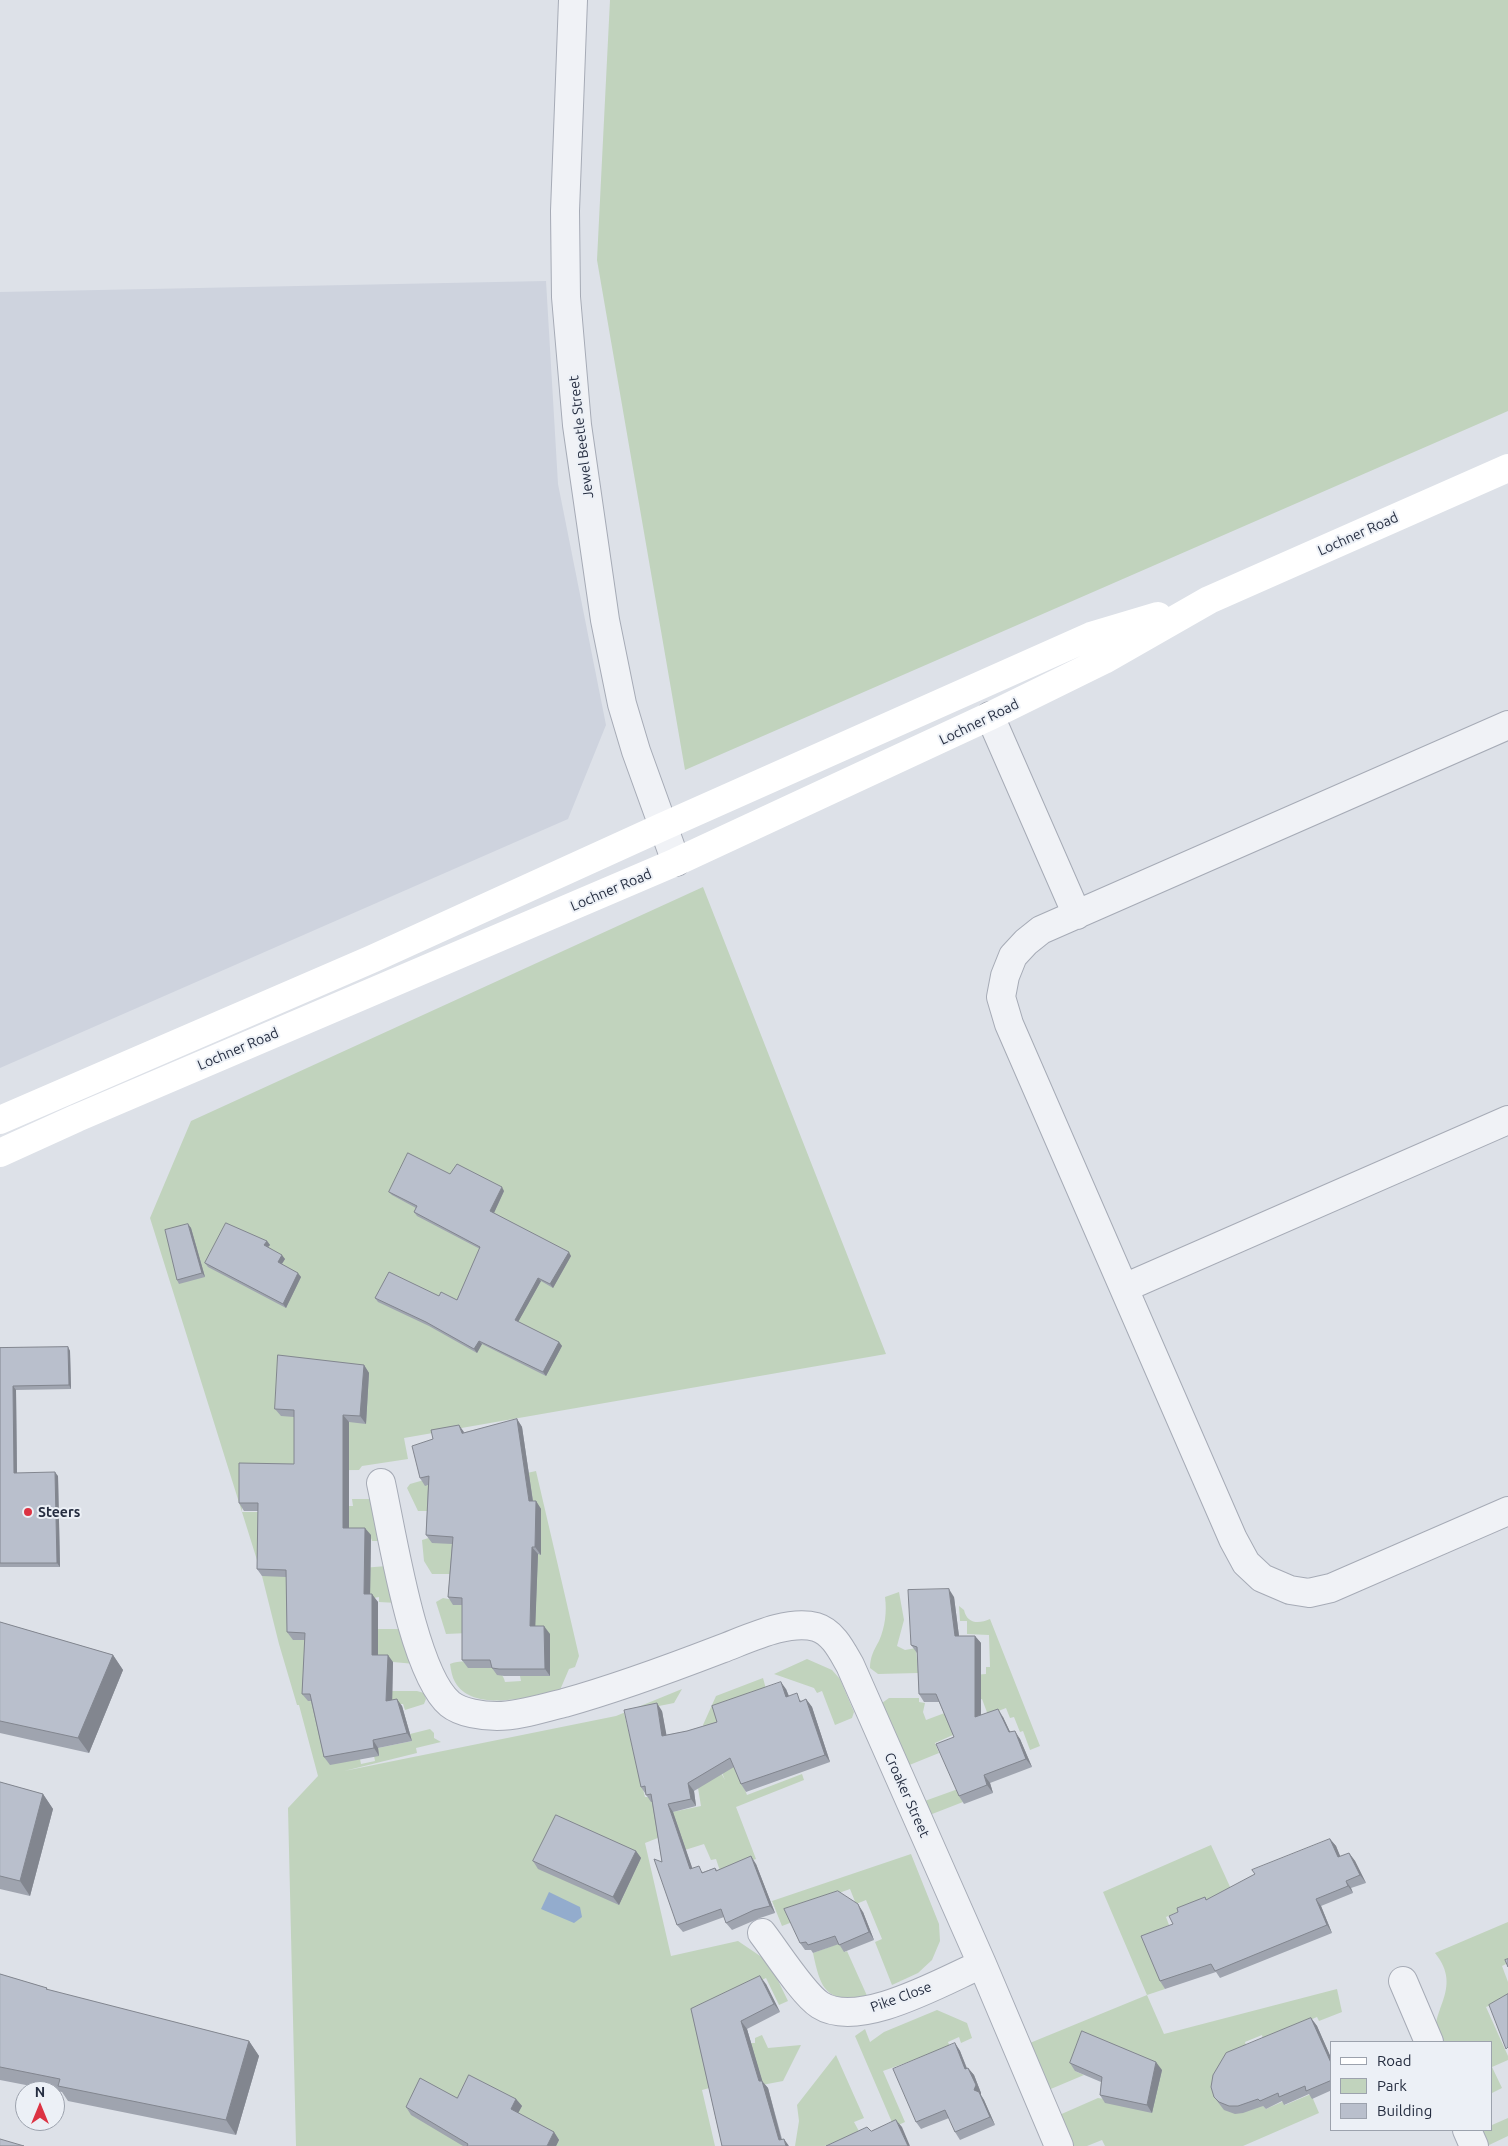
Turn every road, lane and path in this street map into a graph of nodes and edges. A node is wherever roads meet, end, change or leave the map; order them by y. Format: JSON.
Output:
{"nodes":[{"id":1,"x":573,"y":0,"type":"edge"},
{"id":2,"x":1508,"y":468,"type":"edge"},
{"id":3,"x":1209,"y":600,"type":"junction"},
{"id":4,"x":990,"y":716,"type":"junction"},
{"id":5,"x":1508,"y":725,"type":"edge"},
{"id":6,"x":662,"y":827,"type":"junction"},
{"id":7,"x":676,"y":862,"type":"junction"},
{"id":8,"x":1077,"y":914,"type":"junction"},
{"id":9,"x":0,"y":1120,"type":"edge"},
{"id":10,"x":1508,"y":1120,"type":"edge"},
{"id":11,"x":0,"y":1153,"type":"edge"},
{"id":12,"x":1124,"y":1288,"type":"junction"},
{"id":13,"x":381,"y":1482,"type":"dead end"},
{"id":14,"x":1508,"y":1511,"type":"edge"},
{"id":15,"x":762,"y":1933,"type":"dead end"},
{"id":16,"x":982,"y":1964,"type":"junction"},
{"id":17,"x":1403,"y":1981,"type":"dead end"},
{"id":18,"x":1429,"y":2041,"type":"edge"},
{"id":19,"x":1467,"y":2131,"type":"edge"},
{"id":20,"x":1059,"y":2146,"type":"edge"},
{"id":21,"x":1474,"y":2146,"type":"edge"}],
"edges":[{"from":1,"to":6,"type":"street","name":"Jewel Beetle Street"},
{"from":2,"to":3,"type":"street","name":"Lochner Road"},
{"from":3,"to":4,"type":"street","name":"Lochner Road"},
{"from":3,"to":6,"type":"street","name":"Lochner Road"},
{"from":4,"to":7,"type":"street","name":"Lochner Road"},
{"from":4,"to":8,"type":"street"},
{"from":5,"to":8,"type":"street"},
{"from":6,"to":7,"type":"street","name":"Jewel Beetle Street"},
{"from":6,"to":9,"type":"street","name":"Lochner Road"},
{"from":7,"to":11,"type":"street","name":"Lochner Road"},
{"from":8,"to":12,"type":"street"},
{"from":10,"to":12,"type":"street"},
{"from":12,"to":14,"type":"street"},
{"from":13,"to":16,"type":"street","name":"Croaker Street"},
{"from":15,"to":16,"type":"street","name":"Pike Close"},
{"from":16,"to":20,"type":"street","name":"Croaker Street"},
{"from":17,"to":18,"type":"street"},
{"from":19,"to":21,"type":"street"}]}
